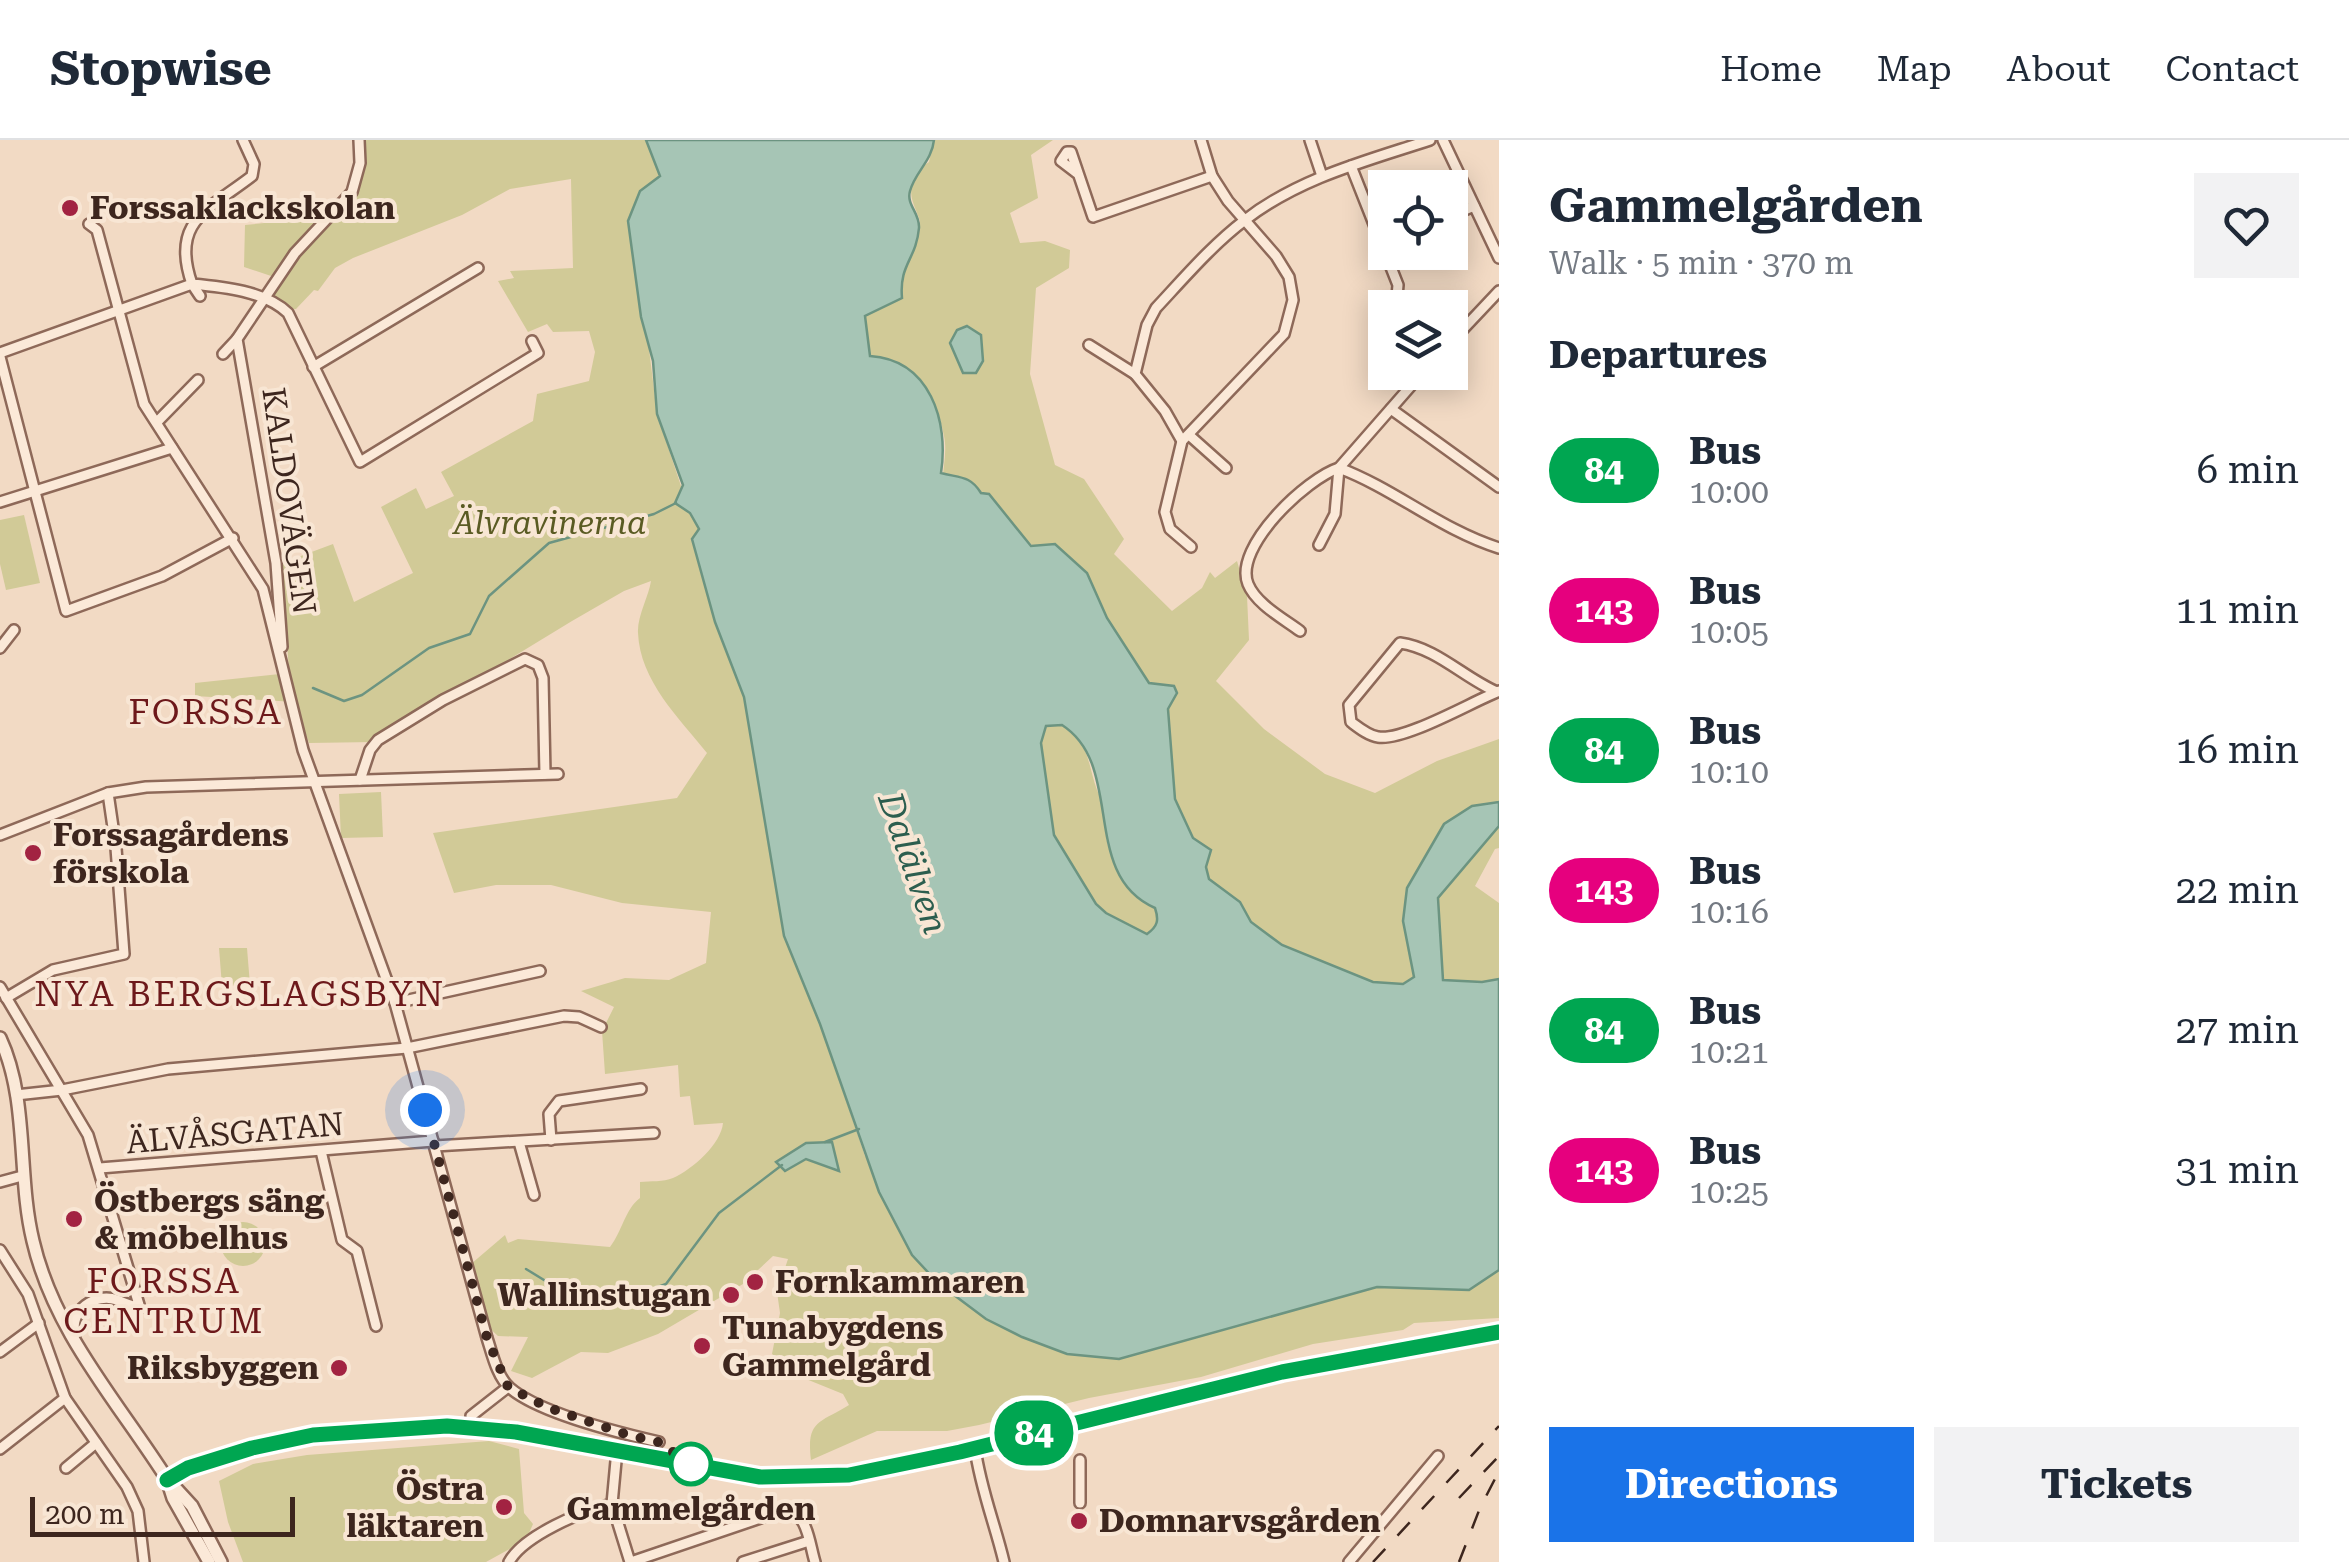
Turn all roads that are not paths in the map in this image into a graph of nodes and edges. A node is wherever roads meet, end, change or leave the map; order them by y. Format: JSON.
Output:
{"nodes":[{"id":1,"x":243,"y":140,"type":"edge"},
{"id":2,"x":359,"y":140,"type":"edge"},
{"id":3,"x":1202,"y":140,"type":"edge"},
{"id":4,"x":1310,"y":140,"type":"edge"},
{"id":5,"x":1430,"y":140,"type":"edge"},
{"id":6,"x":1443,"y":140,"type":"edge"},
{"id":7,"x":1071,"y":152,"type":"dead end"},
{"id":8,"x":1351,"y":166,"type":"junction"},
{"id":9,"x":1212,"y":176,"type":"junction"},
{"id":10,"x":1322,"y":176,"type":"junction"},
{"id":11,"x":1368,"y":206,"type":"edge"},
{"id":12,"x":1474,"y":206,"type":"junction"},
{"id":13,"x":1468,"y":208,"type":"edge"},
{"id":14,"x":1244,"y":220,"type":"junction"},
{"id":15,"x":89,"y":224,"type":"dead end"},
{"id":16,"x":1499,"y":258,"type":"edge"},
{"id":17,"x":478,"y":268,"type":"dead end"},
{"id":18,"x":192,"y":284,"type":"junction"},
{"id":19,"x":1499,"y":290,"type":"edge"},
{"id":20,"x":200,"y":296,"type":"dead end"},
{"id":21,"x":265,"y":298,"type":"junction"},
{"id":22,"x":119,"y":310,"type":"junction"},
{"id":23,"x":1468,"y":324,"type":"edge"},
{"id":24,"x":237,"y":339,"type":"junction"},
{"id":25,"x":532,"y":341,"type":"dead end"},
{"id":26,"x":1089,"y":345,"type":"dead end"},
{"id":27,"x":223,"y":354,"type":"dead end"},
{"id":28,"x":0,"y":355,"type":"edge"},
{"id":29,"x":313,"y":368,"type":"junction"},
{"id":30,"x":1134,"y":374,"type":"junction"},
{"id":31,"x":198,"y":380,"type":"dead end"},
{"id":32,"x":4,"y":390,"type":"edge"},
{"id":33,"x":1409,"y":390,"type":"edge"},
{"id":34,"x":1392,"y":410,"type":"junction"},
{"id":35,"x":157,"y":422,"type":"junction"},
{"id":36,"x":1185,"y":438,"type":"junction"},
{"id":37,"x":172,"y":448,"type":"junction"},
{"id":38,"x":1226,"y":468,"type":"dead end"},
{"id":39,"x":1339,"y":468,"type":"junction"},
{"id":40,"x":1499,"y":487,"type":"edge"},
{"id":41,"x":33,"y":491,"type":"junction"},
{"id":42,"x":0,"y":502,"type":"edge"},
{"id":43,"x":233,"y":538,"type":"junction"},
{"id":44,"x":1319,"y":545,"type":"dead end"},
{"id":45,"x":1192,"y":547,"type":"dead end"},
{"id":46,"x":1499,"y":548,"type":"edge"},
{"id":47,"x":14,"y":630,"type":"dead end"},
{"id":48,"x":1300,"y":631,"type":"dead end"},
{"id":49,"x":0,"y":648,"type":"edge"},
{"id":50,"x":282,"y":672,"type":"junction"},
{"id":51,"x":1498,"y":692,"type":"edge"},
{"id":52,"x":545,"y":774,"type":"junction"},
{"id":53,"x":558,"y":774,"type":"dead end"},
{"id":54,"x":360,"y":780,"type":"junction"},
{"id":55,"x":314,"y":782,"type":"junction"},
{"id":56,"x":108,"y":793,"type":"junction"},
{"id":57,"x":0,"y":835,"type":"edge"},
{"id":58,"x":540,"y":971,"type":"dead end"},
{"id":59,"x":0,"y":988,"type":"edge"},
{"id":60,"x":6,"y":998,"type":"junction"},
{"id":61,"x":395,"y":1003,"type":"junction"},
{"id":62,"x":601,"y":1027,"type":"dead end"},
{"id":63,"x":0,"y":1038,"type":"edge"},
{"id":64,"x":408,"y":1048,"type":"junction"},
{"id":65,"x":641,"y":1089,"type":"dead end"},
{"id":66,"x":62,"y":1090,"type":"junction"},
{"id":67,"x":16,"y":1095,"type":"junction"},
{"id":68,"x":654,"y":1133,"type":"dead end"},
{"id":69,"x":551,"y":1140,"type":"junction"},
{"id":70,"x":519,"y":1142,"type":"junction"},
{"id":71,"x":434,"y":1144,"type":"junction"},
{"id":72,"x":321,"y":1151,"type":"junction"},
{"id":73,"x":100,"y":1168,"type":"junction"},
{"id":74,"x":22,"y":1176,"type":"junction"},
{"id":75,"x":0,"y":1182,"type":"edge"},
{"id":76,"x":534,"y":1195,"type":"dead end"},
{"id":77,"x":0,"y":1250,"type":"edge"},
{"id":78,"x":5,"y":1267,"type":"edge"},
{"id":79,"x":39,"y":1324,"type":"junction"},
{"id":80,"x":376,"y":1326,"type":"dead end"},
{"id":81,"x":1499,"y":1332,"type":"edge"},
{"id":82,"x":0,"y":1352,"type":"edge"},
{"id":83,"x":85,"y":1360,"type":"junction"},
{"id":84,"x":508,"y":1387,"type":"junction"},
{"id":85,"x":65,"y":1398,"type":"junction"},
{"id":86,"x":471,"y":1416,"type":"dead end"},
{"id":87,"x":658,"y":1442,"type":"dead end"},
{"id":88,"x":96,"y":1443,"type":"junction"},
{"id":89,"x":975,"y":1448,"type":"junction"},
{"id":90,"x":0,"y":1449,"type":"edge"},
{"id":91,"x":617,"y":1450,"type":"junction"},
{"id":92,"x":1438,"y":1456,"type":"dead end"},
{"id":93,"x":1080,"y":1460,"type":"dead end"},
{"id":94,"x":66,"y":1468,"type":"dead end"},
{"id":95,"x":167,"y":1480,"type":"junction"},
{"id":96,"x":1080,"y":1503,"type":"dead end"},
{"id":97,"x":612,"y":1504,"type":"junction"},
{"id":98,"x":809,"y":1541,"type":"junction"},
{"id":99,"x":144,"y":1562,"type":"edge"},
{"id":100,"x":209,"y":1562,"type":"edge"},
{"id":101,"x":221,"y":1562,"type":"edge"},
{"id":102,"x":509,"y":1562,"type":"edge"},
{"id":103,"x":630,"y":1562,"type":"edge"},
{"id":104,"x":743,"y":1562,"type":"edge"},
{"id":105,"x":815,"y":1562,"type":"edge"},
{"id":106,"x":1004,"y":1562,"type":"edge"},
{"id":107,"x":1349,"y":1562,"type":"edge"}],
"edges":[{"from":1,"to":18,"type":"street"},
{"from":2,"to":21,"type":"street","name":"KALDOVÄGEN"},
{"from":3,"to":9,"type":"street"},
{"from":4,"to":10,"type":"street"},
{"from":5,"to":8,"type":"street"},
{"from":6,"to":12,"type":"street"},
{"from":7,"to":9,"type":"street"},
{"from":8,"to":10,"type":"street"},
{"from":8,"to":11,"type":"street"},
{"from":9,"to":14,"type":"street"},
{"from":10,"to":14,"type":"street"},
{"from":12,"to":13,"type":"street"},
{"from":12,"to":16,"type":"street"},
{"from":14,"to":30,"type":"street"},
{"from":14,"to":36,"type":"street"},
{"from":15,"to":22,"type":"street"},
{"from":17,"to":29,"type":"street"},
{"from":18,"to":20,"type":"street"},
{"from":18,"to":21,"type":"street"},
{"from":18,"to":22,"type":"street"},
{"from":19,"to":23,"type":"street"},
{"from":21,"to":24,"type":"street","name":"KALDOVÄGEN"},
{"from":21,"to":29,"type":"street"},
{"from":22,"to":28,"type":"street"},
{"from":22,"to":35,"type":"street"},
{"from":24,"to":27,"type":"street","name":"KALDOVÄGEN"},
{"from":24,"to":50,"type":"street","name":"KALDOVÄGEN"},
{"from":25,"to":29,"type":"street"},
{"from":26,"to":30,"type":"street"},
{"from":28,"to":32,"type":"street"},
{"from":30,"to":36,"type":"street"},
{"from":31,"to":35,"type":"street"},
{"from":32,"to":41,"type":"street"},
{"from":33,"to":34,"type":"street"},
{"from":34,"to":39,"type":"street"},
{"from":34,"to":40,"type":"street"},
{"from":35,"to":37,"type":"street"},
{"from":36,"to":38,"type":"street"},
{"from":36,"to":45,"type":"street"},
{"from":37,"to":41,"type":"street"},
{"from":37,"to":43,"type":"street"},
{"from":39,"to":44,"type":"street"},
{"from":39,"to":46,"type":"street"},
{"from":39,"to":48,"type":"street"},
{"from":41,"to":42,"type":"street"},
{"from":41,"to":43,"type":"street"},
{"from":43,"to":50,"type":"street"},
{"from":47,"to":49,"type":"street"},
{"from":50,"to":55,"type":"street"},
{"from":51,"to":51,"type":"street"},
{"from":52,"to":53,"type":"street"},
{"from":52,"to":54,"type":"street"},
{"from":52,"to":54,"type":"street"},
{"from":54,"to":55,"type":"street"},
{"from":55,"to":56,"type":"street"},
{"from":55,"to":61,"type":"street"},
{"from":56,"to":57,"type":"street"},
{"from":56,"to":60,"type":"street"},
{"from":58,"to":61,"type":"street"},
{"from":59,"to":60,"type":"street"},
{"from":60,"to":66,"type":"street"},
{"from":61,"to":64,"type":"street"},
{"from":62,"to":64,"type":"street"},
{"from":63,"to":67,"type":"street"},
{"from":64,"to":66,"type":"street"},
{"from":64,"to":71,"type":"street"},
{"from":65,"to":69,"type":"street"},
{"from":66,"to":67,"type":"street"},
{"from":66,"to":73,"type":"street"},
{"from":67,"to":74,"type":"street"},
{"from":68,"to":69,"type":"street","name":"ÄLVÅSGATAN"},
{"from":69,"to":70,"type":"street","name":"ÄLVÅSGATAN"},
{"from":70,"to":71,"type":"street","name":"ÄLVÅSGATAN"},
{"from":70,"to":76,"type":"street"},
{"from":71,"to":72,"type":"street","name":"ÄLVÅSGATAN"},
{"from":71,"to":84,"type":"street"},
{"from":72,"to":73,"type":"street","name":"ÄLVÅSGATAN"},
{"from":72,"to":80,"type":"street"},
{"from":73,"to":83,"type":"street"},
{"from":74,"to":75,"type":"street"},
{"from":74,"to":83,"type":"street"},
{"from":77,"to":78,"type":"street"},
{"from":78,"to":79,"type":"street"},
{"from":79,"to":82,"type":"street"},
{"from":79,"to":85,"type":"street"},
{"from":81,"to":89,"type":"street"},
{"from":83,"to":95,"type":"street"},
{"from":84,"to":86,"type":"street"},
{"from":84,"to":87,"type":"street"},
{"from":85,"to":88,"type":"street"},
{"from":85,"to":90,"type":"street"},
{"from":88,"to":94,"type":"street"},
{"from":88,"to":99,"type":"street"},
{"from":89,"to":91,"type":"street"},
{"from":89,"to":106,"type":"street"},
{"from":91,"to":95,"type":"street"},
{"from":91,"to":97,"type":"street"},
{"from":92,"to":107,"type":"street"},
{"from":93,"to":96,"type":"street"},
{"from":95,"to":100,"type":"street"},
{"from":95,"to":101,"type":"street"},
{"from":97,"to":102,"type":"street"},
{"from":97,"to":103,"type":"street"},
{"from":98,"to":103,"type":"street"},
{"from":98,"to":104,"type":"street"},
{"from":98,"to":105,"type":"street"}]}
